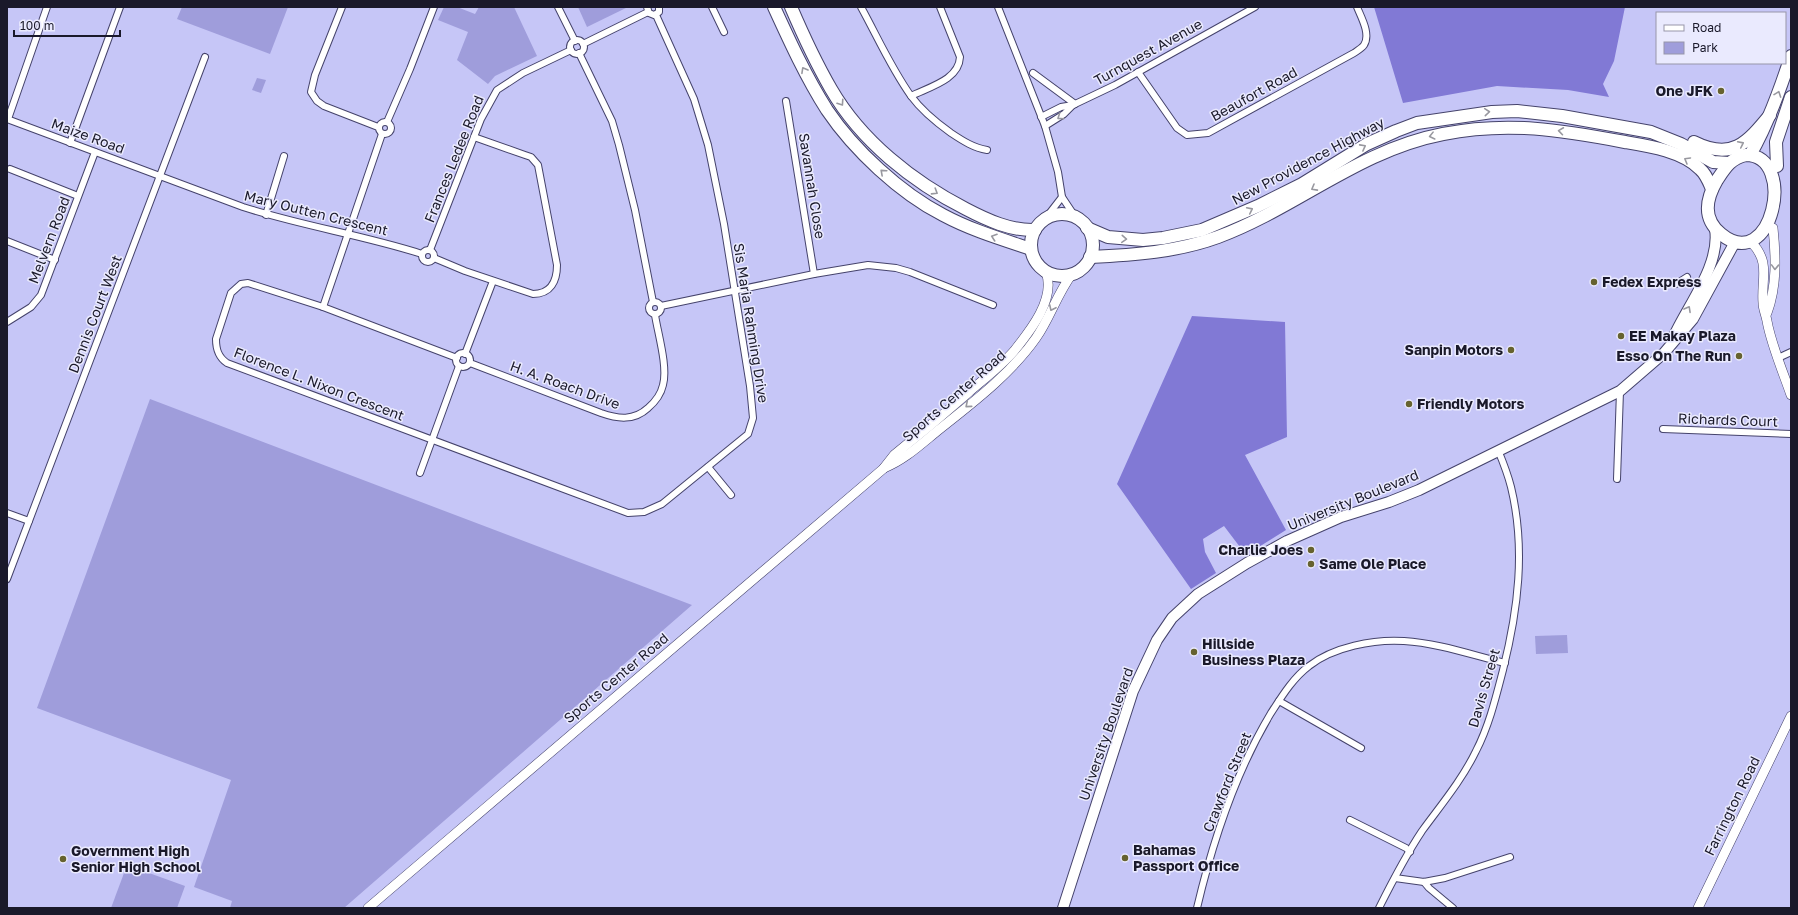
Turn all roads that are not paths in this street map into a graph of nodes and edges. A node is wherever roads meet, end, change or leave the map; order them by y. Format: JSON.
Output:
{"nodes":[{"id":1,"x":47,"y":7,"type":"edge"},
{"id":2,"x":120,"y":7,"type":"edge"},
{"id":3,"x":342,"y":7,"type":"edge"},
{"id":4,"x":434,"y":7,"type":"edge"},
{"id":5,"x":558,"y":7,"type":"edge"},
{"id":6,"x":659,"y":7,"type":"edge"},
{"id":7,"x":712,"y":7,"type":"edge"},
{"id":8,"x":774,"y":7,"type":"edge"},
{"id":9,"x":791,"y":7,"type":"edge"},
{"id":10,"x":861,"y":7,"type":"edge"},
{"id":11,"x":940,"y":7,"type":"edge"},
{"id":12,"x":998,"y":7,"type":"edge"},
{"id":13,"x":1255,"y":7,"type":"edge"},
{"id":14,"x":1357,"y":7,"type":"edge"},
{"id":15,"x":647,"y":9,"type":"edge"},
{"id":16,"x":656,"y":15,"type":"junction"},
{"id":17,"x":724,"y":32,"type":"dead end"},
{"id":18,"x":575,"y":41,"type":"junction"},
{"id":19,"x":583,"y":44,"type":"junction"},
{"id":20,"x":571,"y":50,"type":"junction"},
{"id":21,"x":579,"y":53,"type":"junction"},
{"id":22,"x":1791,"y":56,"type":"edge"},
{"id":23,"x":205,"y":57,"type":"dead end"},
{"id":24,"x":1138,"y":72,"type":"junction"},
{"id":25,"x":1033,"y":73,"type":"dead end"},
{"id":26,"x":911,"y":96,"type":"junction"},
{"id":27,"x":1791,"y":97,"type":"edge"},
{"id":28,"x":786,"y":101,"type":"dead end"},
{"id":29,"x":1074,"y":105,"type":"junction"},
{"id":30,"x":1770,"y":115,"type":"junction"},
{"id":31,"x":1041,"y":117,"type":"junction"},
{"id":32,"x":8,"y":119,"type":"edge"},
{"id":33,"x":387,"y":122,"type":"junction"},
{"id":34,"x":378,"y":126,"type":"junction"},
{"id":35,"x":1045,"y":126,"type":"junction"},
{"id":36,"x":1651,"y":132,"type":"junction"},
{"id":37,"x":382,"y":134,"type":"junction"},
{"id":38,"x":474,"y":137,"type":"junction"},
{"id":39,"x":70,"y":143,"type":"junction"},
{"id":40,"x":988,"y":150,"type":"dead end"},
{"id":41,"x":95,"y":152,"type":"junction"},
{"id":42,"x":1750,"y":155,"type":"junction"},
{"id":43,"x":284,"y":156,"type":"dead end"},
{"id":44,"x":1729,"y":163,"type":"junction"},
{"id":45,"x":10,"y":169,"type":"dead end"},
{"id":46,"x":160,"y":176,"type":"junction"},
{"id":47,"x":1712,"y":189,"type":"junction"},
{"id":48,"x":78,"y":196,"type":"junction"},
{"id":49,"x":1062,"y":197,"type":"junction"},
{"id":50,"x":1783,"y":213,"type":"dead end"},
{"id":51,"x":266,"y":215,"type":"junction"},
{"id":52,"x":1076,"y":218,"type":"junction"},
{"id":53,"x":1045,"y":219,"type":"junction"},
{"id":54,"x":1088,"y":228,"type":"junction"},
{"id":55,"x":1773,"y":228,"type":"junction"},
{"id":56,"x":1715,"y":229,"type":"junction"},
{"id":57,"x":1035,"y":230,"type":"junction"},
{"id":58,"x":347,"y":234,"type":"junction"},
{"id":59,"x":7,"y":241,"type":"edge"},
{"id":60,"x":1735,"y":242,"type":"junction"},
{"id":61,"x":1751,"y":242,"type":"junction"},
{"id":62,"x":1031,"y":249,"type":"junction"},
{"id":63,"x":430,"y":250,"type":"junction"},
{"id":64,"x":422,"y":254,"type":"junction"},
{"id":65,"x":1090,"y":257,"type":"junction"},
{"id":66,"x":434,"y":258,"type":"junction"},
{"id":67,"x":55,"y":260,"type":"junction"},
{"id":68,"x":1046,"y":272,"type":"junction"},
{"id":69,"x":814,"y":274,"type":"junction"},
{"id":70,"x":1072,"y":274,"type":"junction"},
{"id":71,"x":1687,"y":277,"type":"dead end"},
{"id":72,"x":492,"y":281,"type":"junction"},
{"id":73,"x":1676,"y":284,"type":"dead end"},
{"id":74,"x":735,"y":291,"type":"junction"},
{"id":75,"x":653,"y":302,"type":"junction"},
{"id":76,"x":993,"y":305,"type":"dead end"},
{"id":77,"x":661,"y":306,"type":"junction"},
{"id":78,"x":323,"y":307,"type":"junction"},
{"id":79,"x":655,"y":314,"type":"junction"},
{"id":80,"x":1767,"y":314,"type":"junction"},
{"id":81,"x":7,"y":322,"type":"edge"},
{"id":82,"x":1671,"y":344,"type":"junction"},
{"id":83,"x":1791,"y":352,"type":"edge"},
{"id":84,"x":465,"y":354,"type":"junction"},
{"id":85,"x":456,"y":358,"type":"junction"},
{"id":86,"x":1778,"y":358,"type":"junction"},
{"id":87,"x":470,"y":363,"type":"junction"},
{"id":88,"x":459,"y":366,"type":"junction"},
{"id":89,"x":1620,"y":391,"type":"junction"},
{"id":90,"x":1791,"y":395,"type":"edge"},
{"id":91,"x":1664,"y":429,"type":"dead end"},
{"id":92,"x":1791,"y":434,"type":"edge"},
{"id":93,"x":432,"y":439,"type":"junction"},
{"id":94,"x":1498,"y":450,"type":"junction"},
{"id":95,"x":708,"y":467,"type":"junction"},
{"id":96,"x":883,"y":469,"type":"junction"},
{"id":97,"x":420,"y":473,"type":"dead end"},
{"id":98,"x":1617,"y":479,"type":"dead end"},
{"id":99,"x":731,"y":495,"type":"dead end"},
{"id":100,"x":7,"y":513,"type":"edge"},
{"id":101,"x":29,"y":521,"type":"junction"},
{"id":102,"x":7,"y":579,"type":"edge"},
{"id":103,"x":1505,"y":664,"type":"junction"},
{"id":104,"x":1279,"y":701,"type":"junction"},
{"id":105,"x":1791,"y":716,"type":"edge"},
{"id":106,"x":1362,"y":748,"type":"dead end"},
{"id":107,"x":1350,"y":820,"type":"dead end"},
{"id":108,"x":1410,"y":852,"type":"junction"},
{"id":109,"x":1510,"y":857,"type":"dead end"},
{"id":110,"x":1395,"y":878,"type":"junction"},
{"id":111,"x":1424,"y":882,"type":"junction"},
{"id":112,"x":368,"y":908,"type":"edge"},
{"id":113,"x":1063,"y":908,"type":"edge"},
{"id":114,"x":1197,"y":908,"type":"edge"},
{"id":115,"x":1379,"y":908,"type":"edge"},
{"id":116,"x":1453,"y":908,"type":"edge"},
{"id":117,"x":1698,"y":908,"type":"edge"}],
"edges":[{"from":1,"to":32,"type":"street"},
{"from":2,"to":39,"type":"street"},
{"from":3,"to":34,"type":"street"},
{"from":4,"to":33,"type":"street"},
{"from":5,"to":18,"type":"street"},
{"from":6,"to":16,"type":"street"},
{"from":7,"to":17,"type":"street"},
{"from":62,"to":8,"type":"highway","one_way":true},
{"from":9,"to":57,"type":"highway","one_way":true},
{"from":10,"to":26,"type":"street"},
{"from":11,"to":26,"type":"street"},
{"from":12,"to":31,"type":"street"},
{"from":13,"to":24,"type":"street","name":"Turnquest Avenue"},
{"from":14,"to":24,"type":"street","name":"Beaufort Road"},
{"from":15,"to":16,"type":"street"},
{"from":15,"to":19,"type":"street"},
{"from":16,"to":74,"type":"street","name":"Sis Maria Rahming Drive"},
{"from":18,"to":19,"type":"street"},
{"from":18,"to":20,"type":"street"},
{"from":19,"to":21,"type":"street"},
{"from":20,"to":21,"type":"street"},
{"from":20,"to":38,"type":"street","name":"Frances Ledee Road"},
{"from":21,"to":75,"type":"street"},
{"from":30,"to":22,"type":"highway","one_way":true},
{"from":23,"to":46,"type":"street","name":"Dennis Court West"},
{"from":24,"to":29,"type":"street","name":"Turnquest Avenue"},
{"from":25,"to":29,"type":"street"},
{"from":26,"to":40,"type":"street"},
{"from":27,"to":42,"type":"highway"},
{"from":28,"to":69,"type":"street","name":"Savannah Close"},
{"from":29,"to":31,"type":"street"},
{"from":29,"to":35,"type":"street","one_way":true},
{"from":36,"to":30,"type":"highway","one_way":true},
{"from":30,"to":42,"type":"highway"},
{"from":31,"to":35,"type":"street"},
{"from":32,"to":39,"type":"street","name":"Maize Road"},
{"from":33,"to":34,"type":"street"},
{"from":33,"to":37,"type":"street"},
{"from":34,"to":37,"type":"street"},
{"from":35,"to":49,"type":"street"},
{"from":36,"to":44,"type":"highway","name":"New Providence Highway"},
{"from":54,"to":36,"type":"highway","name":"New Providence Highway","one_way":true},
{"from":37,"to":58,"type":"street"},
{"from":38,"to":63,"type":"street","name":"Frances Ledee Road"},
{"from":38,"to":72,"type":"street"},
{"from":39,"to":41,"type":"street","name":"Maize Road"},
{"from":41,"to":46,"type":"street","name":"Maize Road"},
{"from":41,"to":48,"type":"street","name":"Melvern Road"},
{"from":42,"to":44,"type":"highway"},
{"from":43,"to":51,"type":"street"},
{"from":44,"to":47,"type":"highway"},
{"from":45,"to":48,"type":"street"},
{"from":46,"to":51,"type":"street","name":"Mary Outten Crescent"},
{"from":46,"to":101,"type":"street","name":"Dennis Court West"},
{"from":47,"to":56,"type":"highway"},
{"from":47,"to":65,"type":"highway","name":"New Providence Highway","one_way":true},
{"from":48,"to":67,"type":"street","name":"Melvern Road"},
{"from":49,"to":52,"type":"street"},
{"from":49,"to":53,"type":"street"},
{"from":50,"to":55,"type":"highway"},
{"from":51,"to":58,"type":"street","name":"Mary Outten Crescent"},
{"from":52,"to":53,"type":"highway"},
{"from":52,"to":54,"type":"highway"},
{"from":53,"to":57,"type":"highway"},
{"from":54,"to":65,"type":"highway"},
{"from":55,"to":61,"type":"highway"},
{"from":55,"to":80,"type":"main road","one_way":true},
{"from":56,"to":60,"type":"highway"},
{"from":82,"to":56,"type":"main road","name":"University Boulevard","one_way":true},
{"from":57,"to":62,"type":"highway"},
{"from":58,"to":64,"type":"street","name":"Mary Outten Crescent"},
{"from":58,"to":78,"type":"street"},
{"from":59,"to":67,"type":"street"},
{"from":60,"to":61,"type":"highway"},
{"from":60,"to":82,"type":"main road","name":"University Boulevard"},
{"from":61,"to":80,"type":"main road"},
{"from":62,"to":68,"type":"highway"},
{"from":63,"to":64,"type":"street"},
{"from":63,"to":66,"type":"street"},
{"from":64,"to":66,"type":"street"},
{"from":65,"to":70,"type":"highway"},
{"from":66,"to":72,"type":"street"},
{"from":67,"to":81,"type":"street","name":"Melvern Road"},
{"from":68,"to":70,"type":"highway"},
{"from":68,"to":96,"type":"main road","name":"Sports Center Road"},
{"from":69,"to":74,"type":"street"},
{"from":69,"to":76,"type":"street"},
{"from":70,"to":96,"type":"main road","name":"Sports Center Road","one_way":true},
{"from":71,"to":73,"type":"street"},
{"from":72,"to":84,"type":"street"},
{"from":74,"to":77,"type":"street"},
{"from":74,"to":95,"type":"street","name":"Sis Maria Rahming Drive"},
{"from":75,"to":77,"type":"street"},
{"from":75,"to":79,"type":"street"},
{"from":77,"to":79,"type":"street"},
{"from":78,"to":85,"type":"street","name":"Florence L. Nixon Crescent"},
{"from":78,"to":93,"type":"street","name":"Florence L. Nixon Crescent"},
{"from":79,"to":87,"type":"street","name":"H. A. Roach Drive"},
{"from":80,"to":86,"type":"main road"},
{"from":82,"to":89,"type":"main road","name":"University Boulevard"},
{"from":83,"to":86,"type":"street"},
{"from":84,"to":85,"type":"street"},
{"from":84,"to":87,"type":"street"},
{"from":85,"to":88,"type":"street"},
{"from":86,"to":90,"type":"main road"},
{"from":87,"to":88,"type":"street"},
{"from":88,"to":93,"type":"street"},
{"from":89,"to":94,"type":"main road","name":"University Boulevard"},
{"from":89,"to":98,"type":"street"},
{"from":91,"to":92,"type":"street","name":"Richards Court"},
{"from":93,"to":95,"type":"street","name":"Sis Maria Rahming Drive"},
{"from":93,"to":97,"type":"street"},
{"from":94,"to":103,"type":"street","name":"Davis Street"},
{"from":94,"to":113,"type":"main road","name":"University Boulevard"},
{"from":95,"to":99,"type":"street"},
{"from":96,"to":112,"type":"main road","name":"Sports Center Road"},
{"from":100,"to":101,"type":"street"},
{"from":101,"to":102,"type":"street","name":"Dennis Court West"},
{"from":103,"to":104,"type":"street","name":"Crawford Street"},
{"from":103,"to":108,"type":"street","name":"Davis Street"},
{"from":104,"to":106,"type":"street"},
{"from":104,"to":114,"type":"street","name":"Crawford Street"},
{"from":105,"to":117,"type":"main road","name":"Farrington Road"},
{"from":107,"to":108,"type":"street"},
{"from":108,"to":110,"type":"street","name":"Davis Street"},
{"from":109,"to":111,"type":"street"},
{"from":110,"to":111,"type":"street"},
{"from":110,"to":115,"type":"street","name":"Davis Street"},
{"from":111,"to":116,"type":"street"}]}
